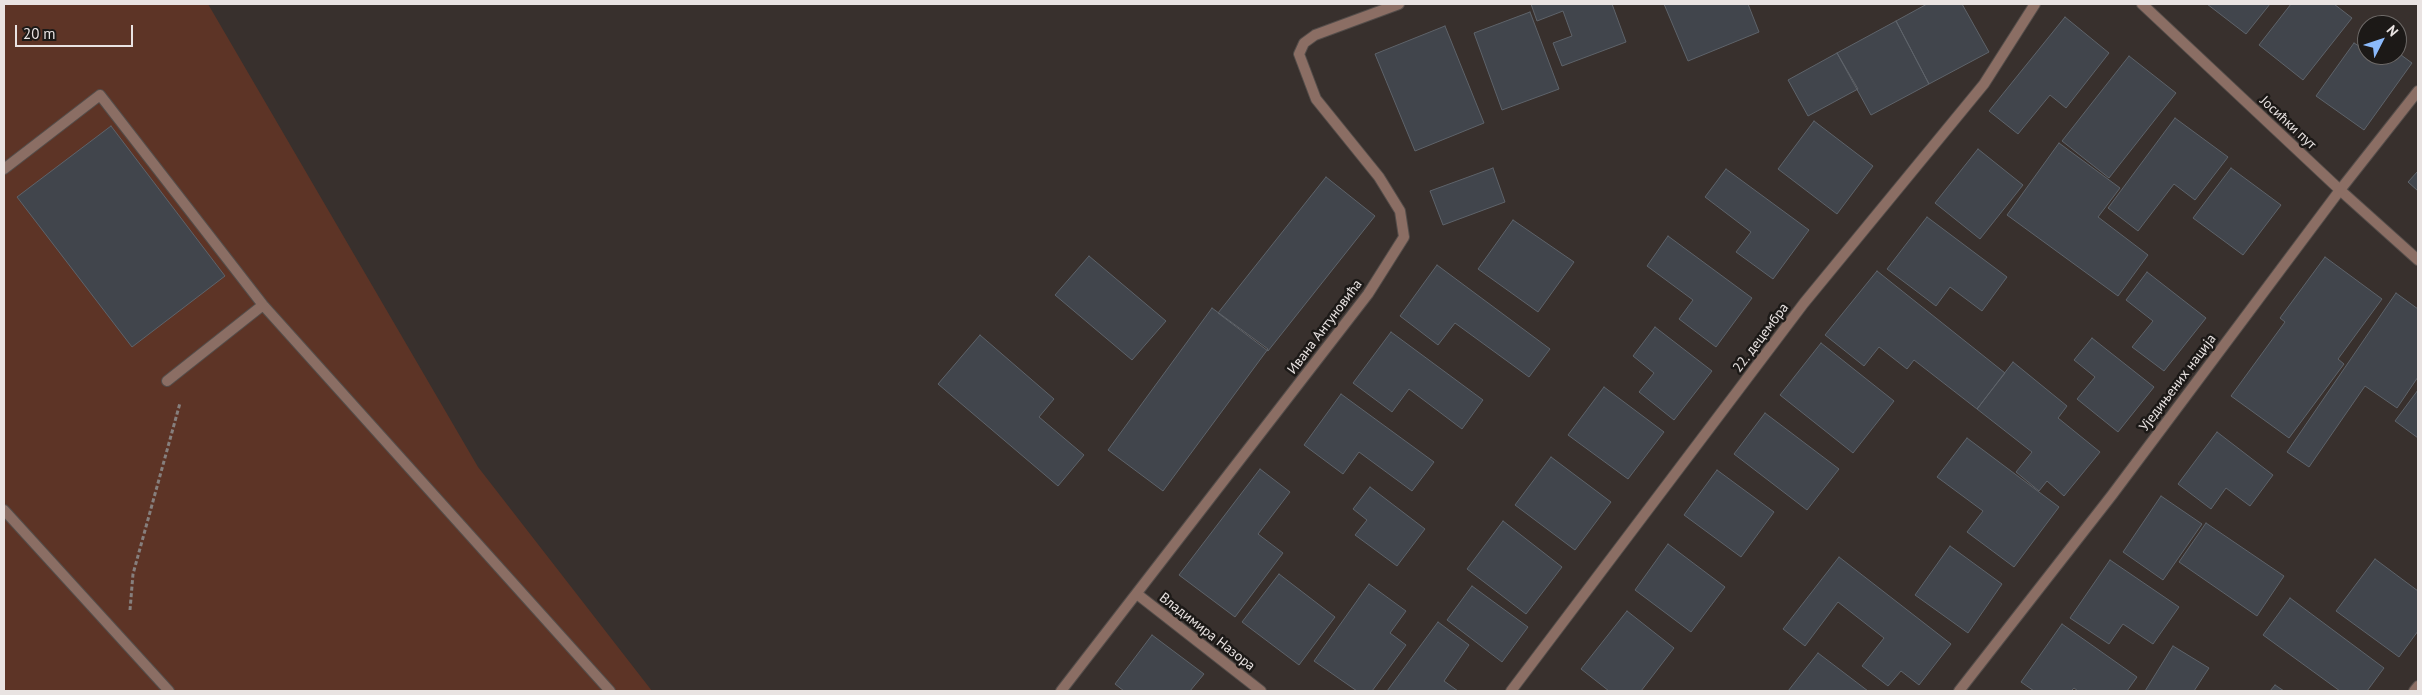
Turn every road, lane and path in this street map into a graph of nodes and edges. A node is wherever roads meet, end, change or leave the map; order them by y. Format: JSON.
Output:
{"nodes":[{"id":1,"x":1399,"y":4,"type":"edge"},
{"id":2,"x":2036,"y":4,"type":"edge"},
{"id":3,"x":2142,"y":4,"type":"edge"},
{"id":4,"x":2418,"y":91,"type":"edge"},
{"id":5,"x":4,"y":169,"type":"edge"},
{"id":6,"x":2340,"y":190,"type":"junction"},
{"id":7,"x":2418,"y":260,"type":"edge"},
{"id":8,"x":263,"y":305,"type":"junction"},
{"id":9,"x":192,"y":361,"type":"junction"},
{"id":10,"x":167,"y":381,"type":"dead end"},
{"id":11,"x":4,"y":510,"type":"edge"},
{"id":12,"x":1137,"y":594,"type":"junction"},
{"id":13,"x":127,"y":645,"type":"junction"},
{"id":14,"x":2418,"y":686,"type":"edge"},
{"id":15,"x":169,"y":691,"type":"edge"},
{"id":16,"x":610,"y":691,"type":"edge"},
{"id":17,"x":1061,"y":691,"type":"edge"},
{"id":18,"x":1261,"y":691,"type":"edge"},
{"id":19,"x":1511,"y":691,"type":"edge"},
{"id":20,"x":1959,"y":691,"type":"edge"},
{"id":21,"x":2414,"y":691,"type":"edge"}],
"edges":[{"from":1,"to":12,"type":"street","name":"Ивана Антуновића"},
{"from":2,"to":19,"type":"street","name":"22. децембра"},
{"from":3,"to":6,"type":"street","name":"Јосићки пут"},
{"from":4,"to":6,"type":"street","name":"Уједињених нација"},
{"from":5,"to":8,"type":"street"},
{"from":6,"to":7,"type":"street","name":"Јосићки пут"},
{"from":6,"to":20,"type":"street","name":"Уједињених нација"},
{"from":8,"to":9,"type":"street"},
{"from":8,"to":16,"type":"street"},
{"from":9,"to":10,"type":"street"},
{"from":9,"to":13,"type":"path"},
{"from":11,"to":13,"type":"street"},
{"from":12,"to":17,"type":"street","name":"Ивана Антуновића"},
{"from":12,"to":18,"type":"street","name":"Владимира Назора"},
{"from":13,"to":15,"type":"street"},
{"from":14,"to":21,"type":"street"}]}
